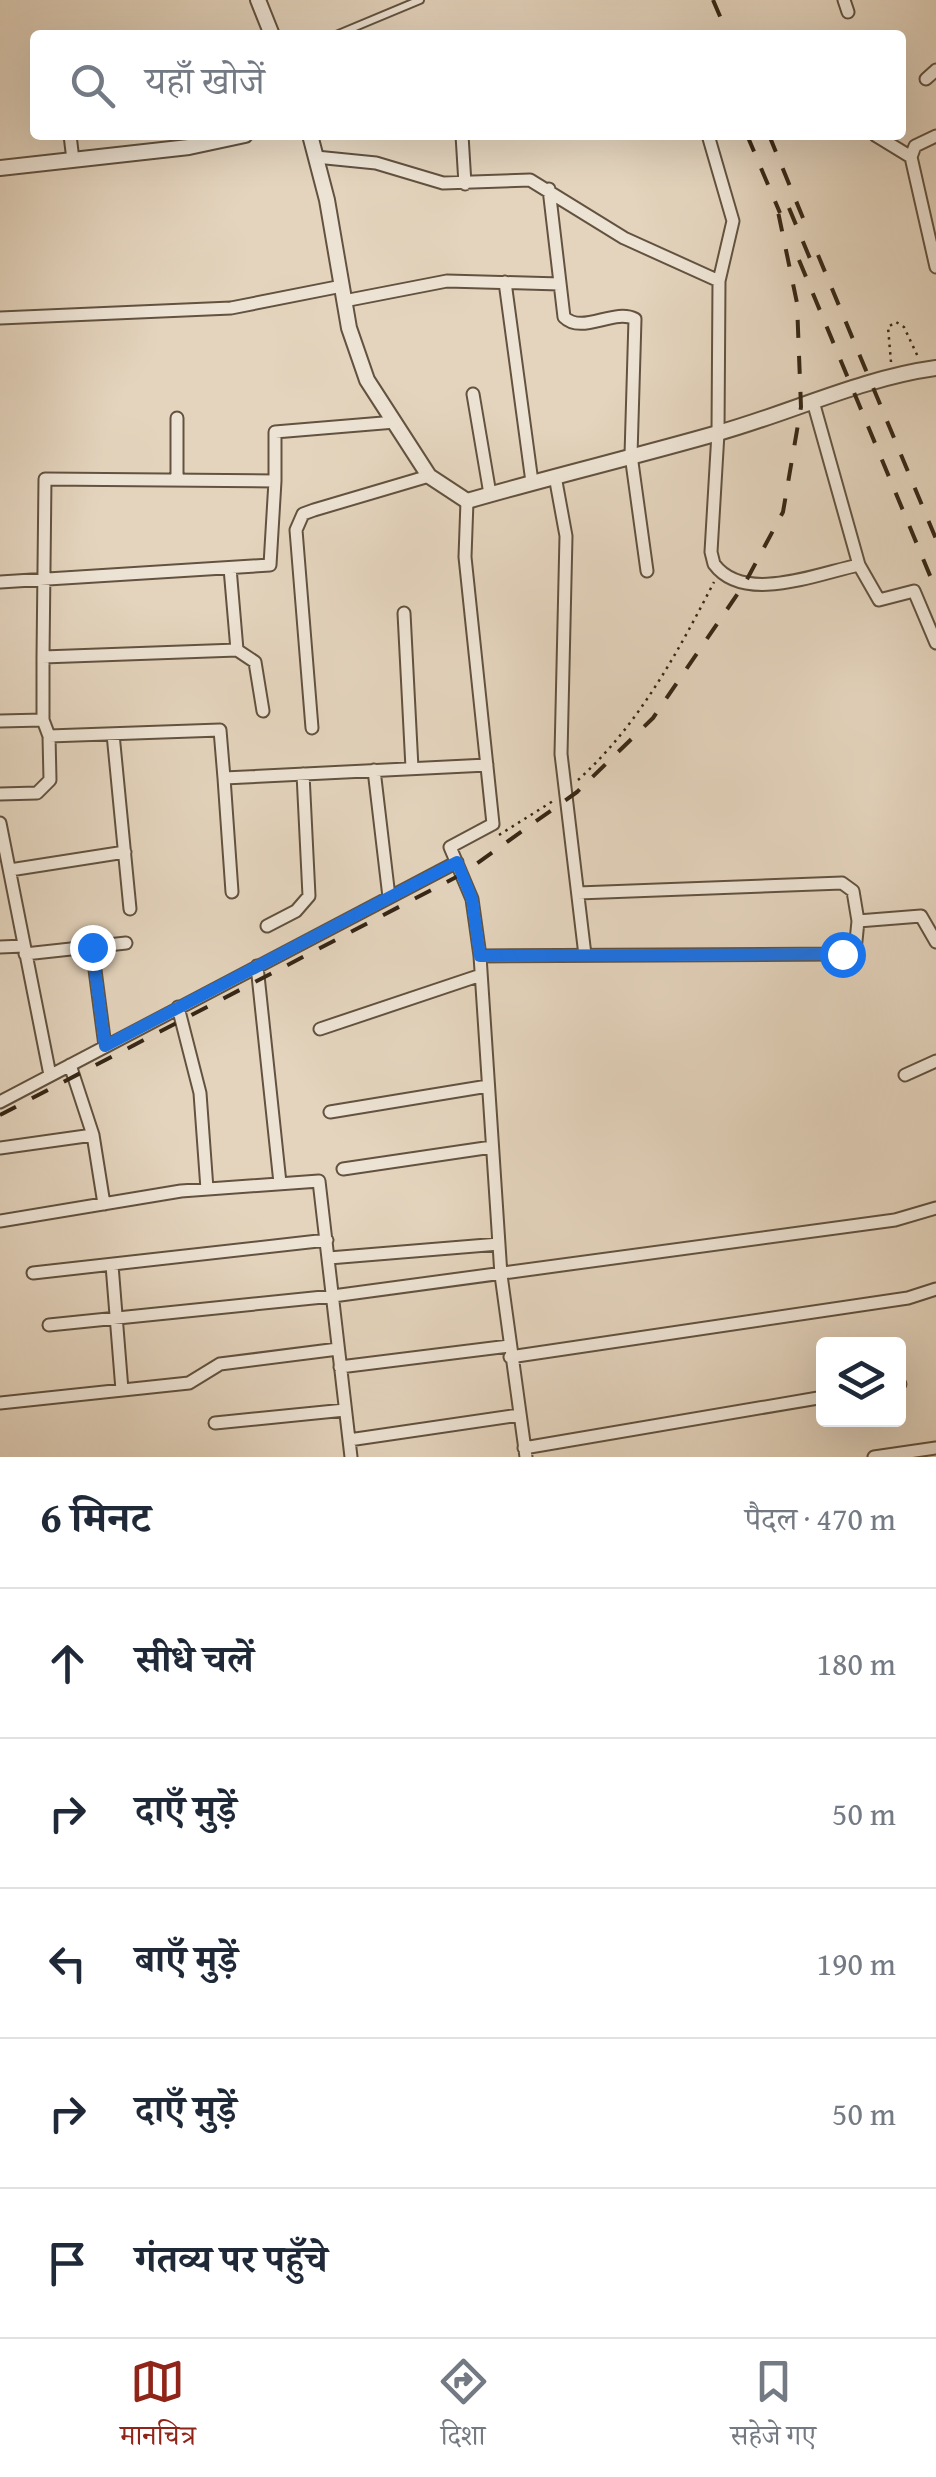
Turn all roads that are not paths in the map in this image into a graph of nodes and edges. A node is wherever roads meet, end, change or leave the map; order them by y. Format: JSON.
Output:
{"nodes":[{"id":1,"x":258,"y":0,"type":"edge"},
{"id":2,"x":420,"y":0,"type":"edge"},
{"id":3,"x":270,"y":30,"type":"edge"},
{"id":4,"x":348,"y":30,"type":"edge"},
{"id":5,"x":936,"y":136,"type":"edge"},
{"id":6,"x":71,"y":140,"type":"edge"},
{"id":7,"x":222,"y":140,"type":"edge"},
{"id":8,"x":311,"y":140,"type":"edge"},
{"id":9,"x":462,"y":140,"type":"edge"},
{"id":10,"x":710,"y":140,"type":"edge"},
{"id":11,"x":883,"y":140,"type":"edge"},
{"id":12,"x":316,"y":156,"type":"junction"},
{"id":13,"x":910,"y":157,"type":"junction"},
{"id":14,"x":74,"y":160,"type":"junction"},
{"id":15,"x":0,"y":168,"type":"edge"},
{"id":16,"x":465,"y":184,"type":"junction"},
{"id":17,"x":548,"y":189,"type":"junction"},
{"id":18,"x":936,"y":267,"type":"edge"},
{"id":19,"x":719,"y":281,"type":"junction"},
{"id":20,"x":505,"y":282,"type":"junction"},
{"id":21,"x":560,"y":284,"type":"junction"},
{"id":22,"x":343,"y":294,"type":"junction"},
{"id":23,"x":0,"y":318,"type":"edge"},
{"id":24,"x":930,"y":369,"type":"edge"},
{"id":25,"x":473,"y":394,"type":"dead end"},
{"id":26,"x":814,"y":405,"type":"junction"},
{"id":27,"x":178,"y":418,"type":"dead end"},
{"id":28,"x":395,"y":422,"type":"junction"},
{"id":29,"x":718,"y":433,"type":"junction"},
{"id":30,"x":630,"y":455,"type":"junction"},
{"id":31,"x":429,"y":476,"type":"junction"},
{"id":32,"x":555,"y":476,"type":"junction"},
{"id":33,"x":177,"y":480,"type":"junction"},
{"id":34,"x":276,"y":481,"type":"junction"},
{"id":35,"x":532,"y":482,"type":"junction"},
{"id":36,"x":490,"y":494,"type":"junction"},
{"id":37,"x":467,"y":500,"type":"junction"},
{"id":38,"x":860,"y":565,"type":"junction"},
{"id":39,"x":230,"y":568,"type":"junction"},
{"id":40,"x":647,"y":571,"type":"dead end"},
{"id":41,"x":0,"y":582,"type":"edge"},
{"id":42,"x":44,"y":582,"type":"junction"},
{"id":43,"x":404,"y":613,"type":"dead end"},
{"id":44,"x":936,"y":643,"type":"edge"},
{"id":45,"x":237,"y":650,"type":"junction"},
{"id":46,"x":43,"y":657,"type":"junction"},
{"id":47,"x":263,"y":711,"type":"dead end"},
{"id":48,"x":43,"y":720,"type":"junction"},
{"id":49,"x":0,"y":721,"type":"edge"},
{"id":50,"x":312,"y":728,"type":"dead end"},
{"id":51,"x":113,"y":734,"type":"junction"},
{"id":52,"x":49,"y":736,"type":"junction"},
{"id":53,"x":487,"y":765,"type":"junction"},
{"id":54,"x":412,"y":768,"type":"junction"},
{"id":55,"x":374,"y":770,"type":"junction"},
{"id":56,"x":303,"y":774,"type":"junction"},
{"id":57,"x":224,"y":778,"type":"junction"},
{"id":58,"x":0,"y":794,"type":"edge"},
{"id":59,"x":0,"y":823,"type":"edge"},
{"id":60,"x":125,"y":852,"type":"junction"},
{"id":61,"x":457,"y":862,"type":"junction"},
{"id":62,"x":10,"y":870,"type":"junction"},
{"id":63,"x":232,"y":892,"type":"dead end"},
{"id":64,"x":578,"y":893,"type":"junction"},
{"id":65,"x":389,"y":897,"type":"junction"},
{"id":66,"x":130,"y":909,"type":"dead end"},
{"id":67,"x":858,"y":922,"type":"junction"},
{"id":68,"x":267,"y":926,"type":"dead end"},
{"id":69,"x":936,"y":942,"type":"edge"},
{"id":70,"x":126,"y":943,"type":"dead end"},
{"id":71,"x":0,"y":947,"type":"edge"},
{"id":72,"x":92,"y":947,"type":"junction"},
{"id":73,"x":25,"y":950,"type":"junction"},
{"id":74,"x":584,"y":954,"type":"junction"},
{"id":75,"x":480,"y":956,"type":"junction"},
{"id":76,"x":257,"y":966,"type":"junction"},
{"id":77,"x":481,"y":976,"type":"junction"},
{"id":78,"x":178,"y":1007,"type":"junction"},
{"id":79,"x":320,"y":1028,"type":"dead end"},
{"id":80,"x":105,"y":1046,"type":"junction"},
{"id":81,"x":936,"y":1062,"type":"edge"},
{"id":82,"x":70,"y":1065,"type":"junction"},
{"id":83,"x":905,"y":1075,"type":"dead end"},
{"id":84,"x":50,"y":1076,"type":"junction"},
{"id":85,"x":488,"y":1086,"type":"junction"},
{"id":86,"x":0,"y":1102,"type":"edge"},
{"id":87,"x":330,"y":1112,"type":"dead end"},
{"id":88,"x":93,"y":1135,"type":"junction"},
{"id":89,"x":492,"y":1147,"type":"junction"},
{"id":90,"x":0,"y":1148,"type":"edge"},
{"id":91,"x":342,"y":1169,"type":"dead end"},
{"id":92,"x":280,"y":1183,"type":"junction"},
{"id":93,"x":207,"y":1189,"type":"junction"},
{"id":94,"x":104,"y":1204,"type":"junction"},
{"id":95,"x":936,"y":1208,"type":"edge"},
{"id":96,"x":0,"y":1221,"type":"edge"},
{"id":97,"x":328,"y":1240,"type":"junction"},
{"id":98,"x":499,"y":1244,"type":"junction"},
{"id":99,"x":329,"y":1258,"type":"junction"},
{"id":100,"x":112,"y":1264,"type":"junction"},
{"id":101,"x":33,"y":1273,"type":"dead end"},
{"id":102,"x":501,"y":1274,"type":"junction"},
{"id":103,"x":936,"y":1289,"type":"edge"},
{"id":104,"x":333,"y":1296,"type":"junction"},
{"id":105,"x":116,"y":1318,"type":"junction"},
{"id":106,"x":49,"y":1326,"type":"dead end"},
{"id":107,"x":338,"y":1349,"type":"junction"},
{"id":108,"x":509,"y":1351,"type":"junction"},
{"id":109,"x":340,"y":1367,"type":"junction"},
{"id":110,"x":122,"y":1390,"type":"junction"},
{"id":111,"x":816,"y":1397,"type":"edge"},
{"id":112,"x":0,"y":1403,"type":"edge"},
{"id":113,"x":345,"y":1410,"type":"junction"},
{"id":114,"x":519,"y":1415,"type":"junction"},
{"id":115,"x":216,"y":1423,"type":"dead end"},
{"id":116,"x":348,"y":1440,"type":"junction"},
{"id":117,"x":936,"y":1448,"type":"edge"},
{"id":118,"x":525,"y":1452,"type":"edge"},
{"id":119,"x":350,"y":1457,"type":"edge"},
{"id":120,"x":874,"y":1457,"type":"edge"}],
"edges":[{"from":1,"to":3,"type":"street"},
{"from":2,"to":4,"type":"lane"},
{"from":5,"to":13,"type":"street"},
{"from":6,"to":14,"type":"street"},
{"from":7,"to":14,"type":"street"},
{"from":8,"to":12,"type":"street"},
{"from":9,"to":16,"type":"street"},
{"from":10,"to":19,"type":"street"},
{"from":11,"to":13,"type":"street"},
{"from":12,"to":16,"type":"street"},
{"from":12,"to":22,"type":"street"},
{"from":13,"to":18,"type":"street"},
{"from":14,"to":15,"type":"street"},
{"from":16,"to":17,"type":"street"},
{"from":17,"to":19,"type":"street"},
{"from":17,"to":21,"type":"street"},
{"from":19,"to":29,"type":"street"},
{"from":20,"to":21,"type":"street"},
{"from":20,"to":22,"type":"street"},
{"from":20,"to":35,"type":"street"},
{"from":21,"to":30,"type":"street"},
{"from":22,"to":23,"type":"street"},
{"from":22,"to":28,"type":"street"},
{"from":24,"to":26,"type":"street"},
{"from":25,"to":36,"type":"street"},
{"from":26,"to":29,"type":"street"},
{"from":26,"to":38,"type":"street"},
{"from":27,"to":33,"type":"street"},
{"from":28,"to":31,"type":"street"},
{"from":28,"to":34,"type":"street"},
{"from":29,"to":30,"type":"street"},
{"from":29,"to":38,"type":"street"},
{"from":30,"to":32,"type":"street"},
{"from":30,"to":40,"type":"street"},
{"from":31,"to":37,"type":"street"},
{"from":31,"to":50,"type":"street"},
{"from":32,"to":35,"type":"street"},
{"from":32,"to":64,"type":"street"},
{"from":33,"to":34,"type":"street"},
{"from":33,"to":42,"type":"street"},
{"from":34,"to":39,"type":"street"},
{"from":35,"to":36,"type":"street"},
{"from":36,"to":37,"type":"street"},
{"from":37,"to":53,"type":"street"},
{"from":38,"to":44,"type":"street"},
{"from":39,"to":42,"type":"street"},
{"from":39,"to":45,"type":"street"},
{"from":41,"to":42,"type":"street"},
{"from":42,"to":46,"type":"street"},
{"from":43,"to":54,"type":"street"},
{"from":45,"to":46,"type":"street"},
{"from":45,"to":47,"type":"street"},
{"from":46,"to":48,"type":"street"},
{"from":48,"to":49,"type":"street"},
{"from":48,"to":52,"type":"street"},
{"from":51,"to":52,"type":"street"},
{"from":51,"to":57,"type":"street"},
{"from":51,"to":60,"type":"street"},
{"from":52,"to":58,"type":"street"},
{"from":53,"to":54,"type":"street"},
{"from":53,"to":61,"type":"street"},
{"from":54,"to":55,"type":"street"},
{"from":55,"to":56,"type":"street"},
{"from":55,"to":65,"type":"street"},
{"from":56,"to":57,"type":"street"},
{"from":56,"to":68,"type":"street"},
{"from":57,"to":63,"type":"street"},
{"from":59,"to":62,"type":"street"},
{"from":60,"to":62,"type":"street"},
{"from":60,"to":66,"type":"street"},
{"from":61,"to":65,"type":"street"},
{"from":61,"to":75,"type":"street"},
{"from":62,"to":73,"type":"street"},
{"from":64,"to":67,"type":"street"},
{"from":64,"to":74,"type":"street"},
{"from":65,"to":76,"type":"street"},
{"from":67,"to":69,"type":"street"},
{"from":67,"to":74,"type":"street"},
{"from":70,"to":72,"type":"street"},
{"from":71,"to":73,"type":"street"},
{"from":72,"to":73,"type":"street"},
{"from":72,"to":80,"type":"street"},
{"from":73,"to":84,"type":"street"},
{"from":74,"to":75,"type":"street"},
{"from":75,"to":77,"type":"street"},
{"from":76,"to":78,"type":"street"},
{"from":76,"to":92,"type":"street"},
{"from":77,"to":79,"type":"street"},
{"from":77,"to":85,"type":"street"},
{"from":78,"to":80,"type":"street"},
{"from":78,"to":93,"type":"street"},
{"from":80,"to":82,"type":"street"},
{"from":81,"to":83,"type":"street"},
{"from":82,"to":84,"type":"street"},
{"from":82,"to":88,"type":"street"},
{"from":84,"to":86,"type":"street"},
{"from":85,"to":87,"type":"street"},
{"from":85,"to":89,"type":"street"},
{"from":88,"to":90,"type":"street"},
{"from":88,"to":94,"type":"street"},
{"from":89,"to":91,"type":"street"},
{"from":89,"to":98,"type":"street"},
{"from":92,"to":93,"type":"street"},
{"from":92,"to":97,"type":"street"},
{"from":93,"to":94,"type":"street"},
{"from":94,"to":96,"type":"street"},
{"from":95,"to":102,"type":"street"},
{"from":97,"to":99,"type":"street"},
{"from":97,"to":100,"type":"street"},
{"from":98,"to":99,"type":"street"},
{"from":98,"to":102,"type":"street"},
{"from":99,"to":104,"type":"street"},
{"from":100,"to":101,"type":"street"},
{"from":100,"to":105,"type":"street"},
{"from":102,"to":104,"type":"street"},
{"from":102,"to":108,"type":"street"},
{"from":103,"to":108,"type":"street"},
{"from":104,"to":105,"type":"street"},
{"from":104,"to":107,"type":"street"},
{"from":105,"to":106,"type":"street"},
{"from":105,"to":110,"type":"street"},
{"from":107,"to":109,"type":"street"},
{"from":107,"to":110,"type":"street"},
{"from":108,"to":109,"type":"street"},
{"from":108,"to":114,"type":"street"},
{"from":109,"to":113,"type":"street"},
{"from":110,"to":112,"type":"street"},
{"from":111,"to":118,"type":"street"},
{"from":113,"to":115,"type":"street"},
{"from":113,"to":116,"type":"street"},
{"from":114,"to":116,"type":"street"},
{"from":114,"to":118,"type":"street"},
{"from":116,"to":119,"type":"street"},
{"from":117,"to":120,"type":"street"}]}
